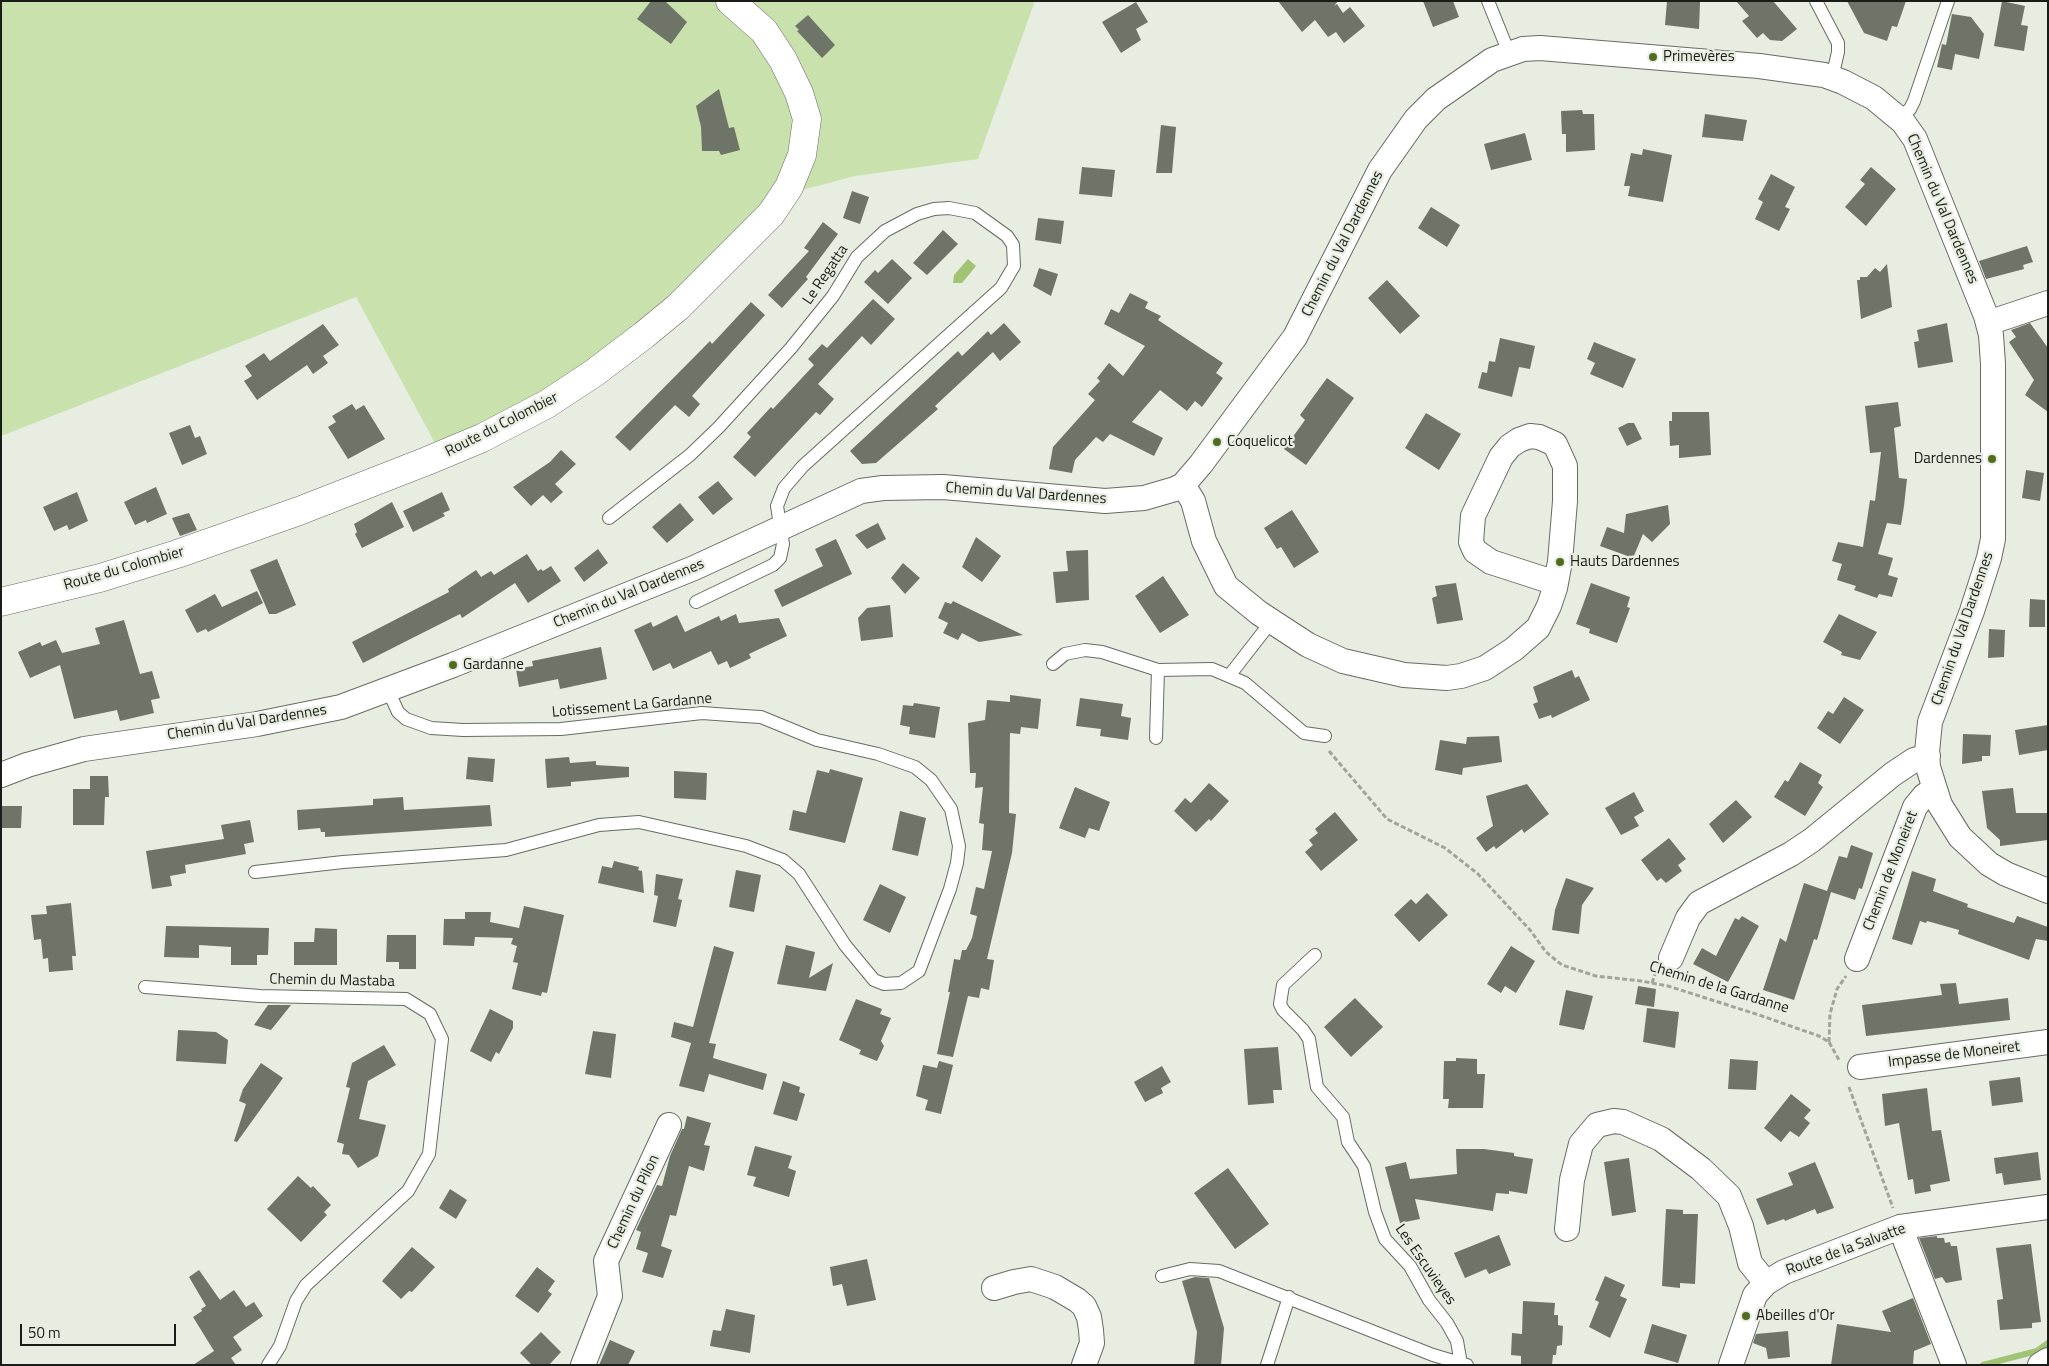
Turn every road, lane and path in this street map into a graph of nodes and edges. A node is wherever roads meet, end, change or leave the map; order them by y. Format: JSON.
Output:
{"nodes":[{"id":1,"x":730,"y":1,"type":"edge"},
{"id":2,"x":1488,"y":1,"type":"edge"},
{"id":3,"x":1816,"y":1,"type":"edge"},
{"id":4,"x":1948,"y":1,"type":"edge"},
{"id":5,"x":1509,"y":53,"type":"junction"},
{"id":6,"x":1832,"y":78,"type":"junction"},
{"id":7,"x":1899,"y":118,"type":"junction"},
{"id":8,"x":2048,"y":303,"type":"edge"},
{"id":9,"x":1988,"y":323,"type":"junction"},
{"id":10,"x":1183,"y":484,"type":"junction"},
{"id":11,"x":609,"y":518,"type":"dead end"},
{"id":12,"x":780,"y":529,"type":"junction"},
{"id":13,"x":1556,"y":583,"type":"junction"},
{"id":14,"x":1,"y":602,"type":"edge"},
{"id":15,"x":696,"y":602,"type":"dead end"},
{"id":16,"x":1271,"y":622,"type":"junction"},
{"id":17,"x":1053,"y":664,"type":"dead end"},
{"id":18,"x":1158,"y":670,"type":"junction"},
{"id":19,"x":1229,"y":676,"type":"junction"},
{"id":20,"x":388,"y":690,"type":"junction"},
{"id":21,"x":1319,"y":736,"type":"joint"},
{"id":22,"x":1156,"y":738,"type":"dead end"},
{"id":23,"x":1928,"y":756,"type":"junction"},
{"id":24,"x":1,"y":775,"type":"edge"},
{"id":25,"x":1934,"y":789,"type":"junction"},
{"id":26,"x":255,"y":872,"type":"dead end"},
{"id":27,"x":2048,"y":891,"type":"edge"},
{"id":28,"x":1315,"y":955,"type":"dead end"},
{"id":29,"x":1671,"y":958,"type":"dead end"},
{"id":30,"x":1857,"y":959,"type":"joint"},
{"id":31,"x":145,"y":986,"type":"dead end"},
{"id":32,"x":1829,"y":1042,"type":"junction"},
{"id":33,"x":2048,"y":1042,"type":"edge"},
{"id":34,"x":1849,"y":1070,"type":"junction"},
{"id":35,"x":669,"y":1125,"type":"dead end"},
{"id":36,"x":2048,"y":1207,"type":"edge"},
{"id":37,"x":1900,"y":1227,"type":"junction"},
{"id":38,"x":1567,"y":1229,"type":"dead end"},
{"id":39,"x":1162,"y":1276,"type":"dead end"},
{"id":40,"x":1766,"y":1283,"type":"junction"},
{"id":41,"x":994,"y":1288,"type":"dead end"},
{"id":42,"x":1289,"y":1297,"type":"junction"},
{"id":43,"x":1429,"y":1359,"type":"edge"},
{"id":44,"x":2048,"y":1360,"type":"edge"},
{"id":45,"x":1464,"y":1364,"type":"edge"},
{"id":46,"x":1954,"y":1364,"type":"edge"},
{"id":47,"x":268,"y":1365,"type":"edge"},
{"id":48,"x":583,"y":1365,"type":"edge"},
{"id":49,"x":1084,"y":1365,"type":"edge"},
{"id":50,"x":1267,"y":1365,"type":"edge"},
{"id":51,"x":1731,"y":1365,"type":"edge"},
{"id":52,"x":2040,"y":1365,"type":"edge"}],
"edges":[{"from":1,"to":14,"type":"street","name":"Route du Colombier"},
{"from":2,"to":5,"type":"lane"},
{"from":3,"to":6,"type":"lane"},
{"from":4,"to":7,"type":"lane"},
{"from":5,"to":6,"type":"street","name":"Chemin du Val Dardennes"},
{"from":5,"to":10,"type":"street","name":"Chemin du Val Dardennes"},
{"from":6,"to":7,"type":"street","name":"Chemin du Val Dardennes"},
{"from":7,"to":9,"type":"street","name":"Chemin du Val Dardennes"},
{"from":8,"to":9,"type":"street"},
{"from":9,"to":23,"type":"street","name":"Chemin du Val Dardennes"},
{"from":10,"to":12,"type":"street","name":"Chemin du Val Dardennes"},
{"from":10,"to":16,"type":"street"},
{"from":11,"to":12,"type":"lane","name":"Le Regatta"},
{"from":12,"to":15,"type":"lane","name":"Le Regatta"},
{"from":12,"to":20,"type":"street","name":"Chemin du Val Dardennes"},
{"from":13,"to":13,"type":"street"},
{"from":13,"to":16,"type":"street"},
{"from":16,"to":19,"type":"lane"},
{"from":17,"to":18,"type":"lane"},
{"from":18,"to":19,"type":"lane"},
{"from":18,"to":22,"type":"lane"},
{"from":19,"to":21,"type":"lane"},
{"from":20,"to":24,"type":"street","name":"Chemin du Val Dardennes"},
{"from":20,"to":26,"type":"lane","name":"Lotissement La Gardanne"},
{"from":21,"to":32,"type":"path","name":"Chemin de la Gardanne"},
{"from":23,"to":25,"type":"street","name":"Chemin du Val Dardennes"},
{"from":23,"to":29,"type":"street"},
{"from":25,"to":27,"type":"street","name":"Chemin du Val Dardennes"},
{"from":25,"to":30,"type":"street","name":"Chemin de Moneiret"},
{"from":28,"to":45,"type":"lane","name":"Les Escuvieyes"},
{"from":30,"to":32,"type":"path"},
{"from":31,"to":47,"type":"lane","name":"Chemin du Mastaba"},
{"from":32,"to":34,"type":"path"},
{"from":33,"to":34,"type":"street","name":"Impasse de Moneiret"},
{"from":34,"to":37,"type":"path"},
{"from":35,"to":48,"type":"street","name":"Chemin du Pilon"},
{"from":36,"to":37,"type":"street","name":"Route de la Salvatte"},
{"from":37,"to":40,"type":"street","name":"Route de la Salvatte"},
{"from":37,"to":46,"type":"street"},
{"from":38,"to":40,"type":"street"},
{"from":39,"to":42,"type":"lane","name":"Les Escuvieyes"},
{"from":40,"to":51,"type":"street","name":"Route de la Salvatte"},
{"from":41,"to":49,"type":"street"},
{"from":42,"to":43,"type":"lane","name":"Les Escuvieyes"},
{"from":42,"to":50,"type":"lane"},
{"from":43,"to":45,"type":"lane","name":"Les Escuvieyes"},
{"from":44,"to":52,"type":"street"}]}
